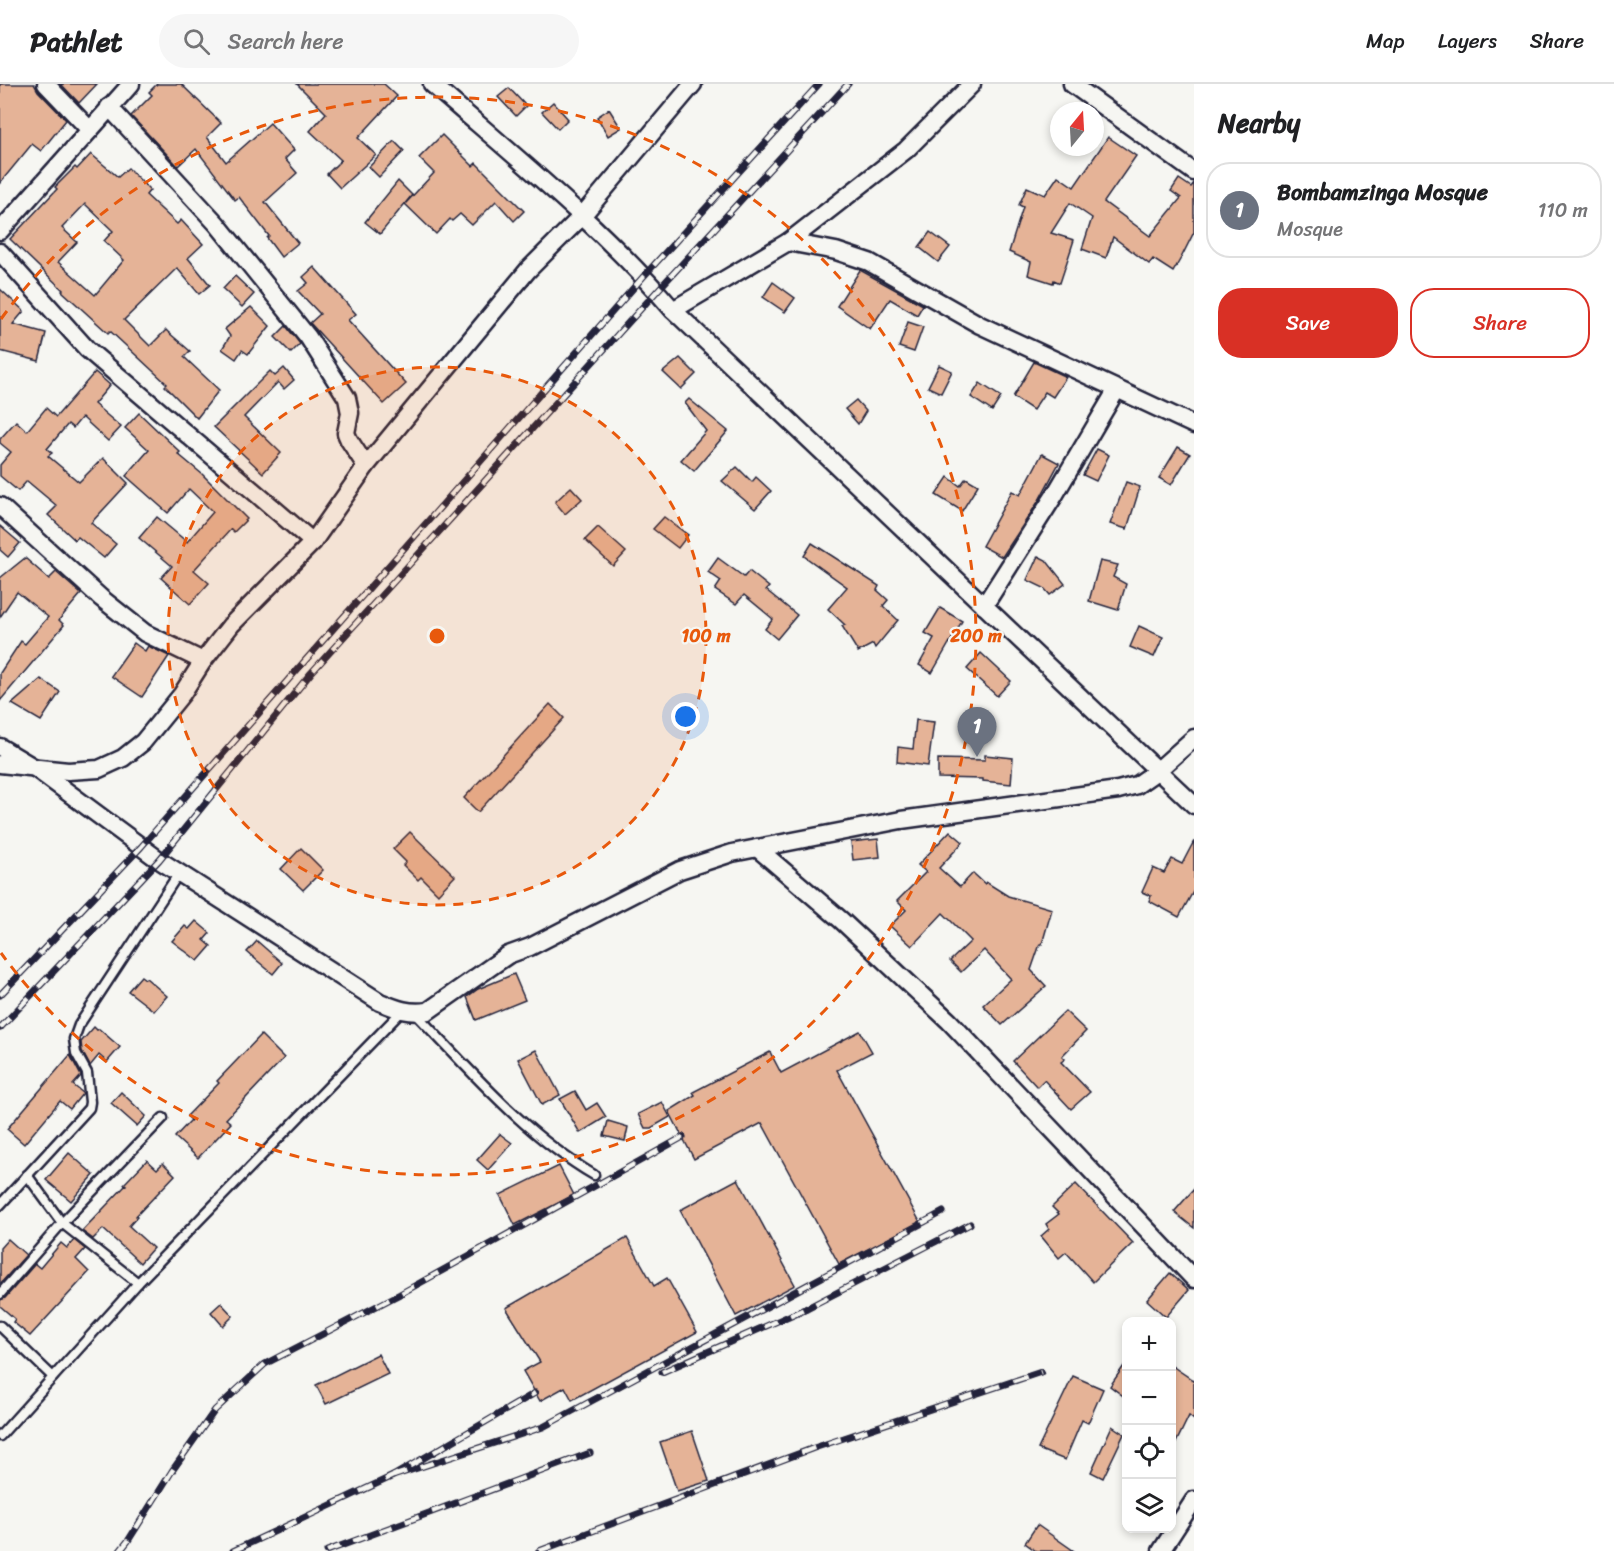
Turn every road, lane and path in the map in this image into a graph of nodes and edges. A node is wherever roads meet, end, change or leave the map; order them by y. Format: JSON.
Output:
{"nodes":[{"id":1,"x":46,"y":84,"type":"edge"},
{"id":2,"x":130,"y":84,"type":"edge"},
{"id":3,"x":432,"y":84,"type":"edge"},
{"id":4,"x":693,"y":84,"type":"edge"},
{"id":5,"x":972,"y":84,"type":"edge"},
{"id":6,"x":1072,"y":84,"type":"edge"},
{"id":7,"x":109,"y":107,"type":"junction"},
{"id":8,"x":90,"y":130,"type":"junction"},
{"id":9,"x":1194,"y":172,"type":"edge"},
{"id":10,"x":582,"y":216,"type":"junction"},
{"id":11,"x":0,"y":231,"type":"edge"},
{"id":12,"x":788,"y":242,"type":"junction"},
{"id":13,"x":0,"y":252,"type":"edge"},
{"id":14,"x":673,"y":310,"type":"junction"},
{"id":15,"x":1117,"y":389,"type":"junction"},
{"id":16,"x":1194,"y":425,"type":"edge"},
{"id":17,"x":366,"y":466,"type":"junction"},
{"id":18,"x":0,"y":506,"type":"edge"},
{"id":19,"x":313,"y":542,"type":"junction"},
{"id":20,"x":984,"y":606,"type":"junction"},
{"id":21,"x":202,"y":661,"type":"junction"},
{"id":22,"x":1194,"y":738,"type":"edge"},
{"id":23,"x":0,"y":747,"type":"edge"},
{"id":24,"x":0,"y":764,"type":"edge"},
{"id":25,"x":35,"y":768,"type":"junction"},
{"id":26,"x":1157,"y":771,"type":"junction"},
{"id":27,"x":1194,"y":805,"type":"edge"},
{"id":28,"x":757,"y":848,"type":"junction"},
{"id":29,"x":179,"y":873,"type":"junction"},
{"id":30,"x":408,"y":1012,"type":"junction"},
{"id":31,"x":163,"y":1118,"type":"dead end"},
{"id":32,"x":27,"y":1175,"type":"junction"},
{"id":33,"x":594,"y":1175,"type":"dead end"},
{"id":34,"x":0,"y":1205,"type":"edge"},
{"id":35,"x":62,"y":1223,"type":"junction"},
{"id":36,"x":1194,"y":1279,"type":"edge"},
{"id":37,"x":138,"y":1283,"type":"junction"},
{"id":38,"x":0,"y":1294,"type":"edge"},
{"id":39,"x":0,"y":1326,"type":"edge"},
{"id":40,"x":53,"y":1377,"type":"junction"},
{"id":41,"x":0,"y":1436,"type":"edge"},
{"id":42,"x":1192,"y":1507,"type":"edge"},
{"id":43,"x":1161,"y":1551,"type":"edge"}],
"edges":[{"from":1,"to":8,"type":"street"},
{"from":2,"to":7,"type":"street"},
{"from":3,"to":10,"type":"street"},
{"from":4,"to":10,"type":"street"},
{"from":5,"to":12,"type":"street"},
{"from":6,"to":9,"type":"street"},
{"from":7,"to":8,"type":"street"},
{"from":7,"to":17,"type":"street"},
{"from":8,"to":11,"type":"street"},
{"from":10,"to":14,"type":"street"},
{"from":10,"to":17,"type":"street"},
{"from":12,"to":14,"type":"street"},
{"from":12,"to":15,"type":"street"},
{"from":13,"to":19,"type":"street"},
{"from":14,"to":20,"type":"street"},
{"from":15,"to":16,"type":"street"},
{"from":15,"to":20,"type":"street"},
{"from":17,"to":19,"type":"street"},
{"from":18,"to":21,"type":"street"},
{"from":19,"to":21,"type":"street"},
{"from":20,"to":26,"type":"street"},
{"from":21,"to":25,"type":"street"},
{"from":22,"to":26,"type":"street"},
{"from":23,"to":25,"type":"street"},
{"from":24,"to":25,"type":"street"},
{"from":25,"to":29,"type":"street"},
{"from":26,"to":27,"type":"street"},
{"from":26,"to":28,"type":"street"},
{"from":28,"to":30,"type":"street"},
{"from":28,"to":36,"type":"street"},
{"from":29,"to":30,"type":"street"},
{"from":29,"to":32,"type":"lane"},
{"from":30,"to":33,"type":"lane"},
{"from":30,"to":37,"type":"lane"},
{"from":31,"to":35,"type":"lane"},
{"from":32,"to":34,"type":"lane"},
{"from":32,"to":35,"type":"lane"},
{"from":35,"to":37,"type":"lane"},
{"from":35,"to":38,"type":"lane"},
{"from":37,"to":40,"type":"lane"},
{"from":39,"to":40,"type":"lane"},
{"from":40,"to":41,"type":"lane"},
{"from":42,"to":43,"type":"street"}]}
